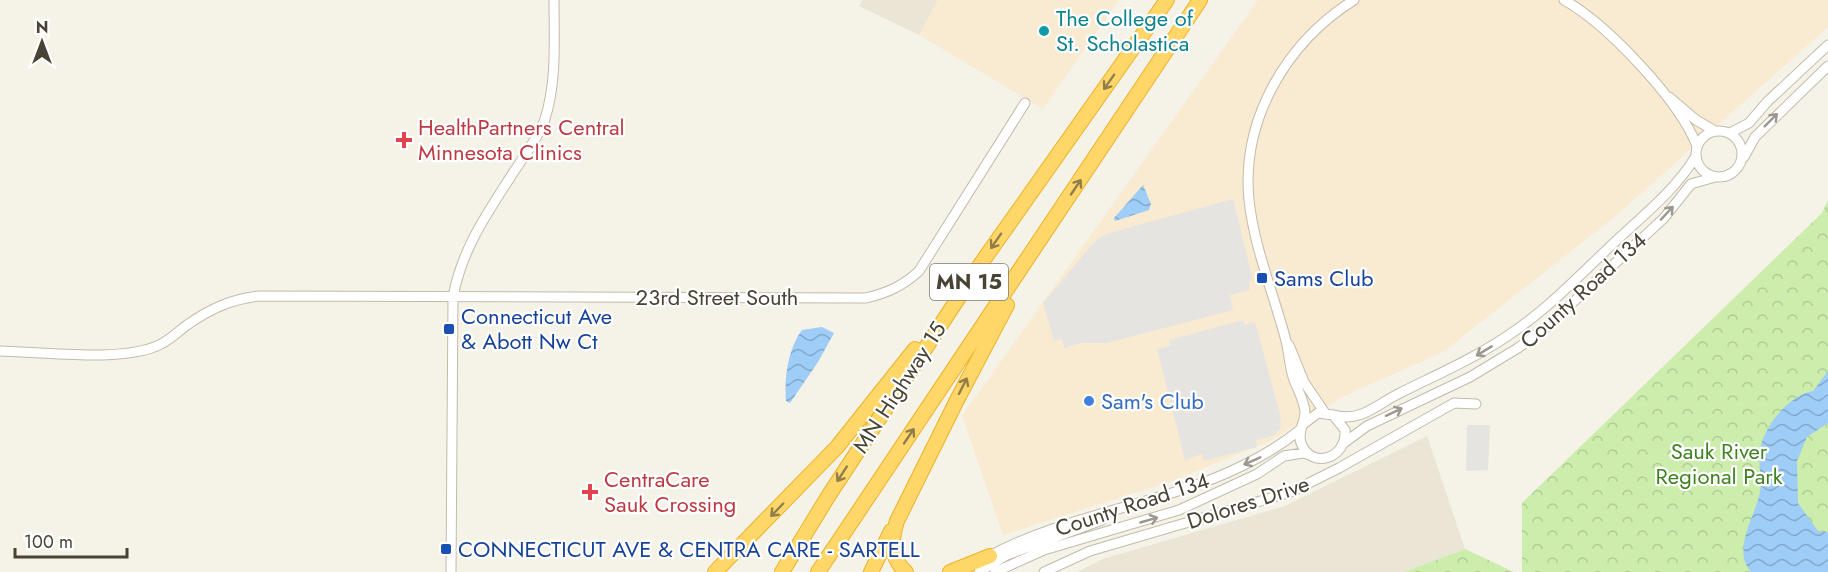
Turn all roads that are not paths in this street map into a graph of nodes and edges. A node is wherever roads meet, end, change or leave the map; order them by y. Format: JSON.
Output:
{"nodes":[{"id":1,"x":554,"y":0,"type":"edge"},
{"id":2,"x":1167,"y":0,"type":"edge"},
{"id":3,"x":1200,"y":0,"type":"edge"},
{"id":4,"x":1354,"y":0,"type":"edge"},
{"id":5,"x":1564,"y":0,"type":"edge"},
{"id":6,"x":1828,"y":45,"type":"edge"},
{"id":7,"x":1828,"y":66,"type":"edge"},
{"id":8,"x":1662,"y":92,"type":"junction"},
{"id":9,"x":1025,"y":103,"type":"dead end"},
{"id":10,"x":1715,"y":130,"type":"junction"},
{"id":11,"x":1730,"y":133,"type":"junction"},
{"id":12,"x":1696,"y":151,"type":"junction"},
{"id":13,"x":1738,"y":167,"type":"junction"},
{"id":14,"x":1715,"y":177,"type":"junction"},
{"id":15,"x":1053,"y":221,"type":"junction"},
{"id":16,"x":982,"y":262,"type":"junction"},
{"id":17,"x":453,"y":297,"type":"junction"},
{"id":18,"x":1286,"y":340,"type":"junction"},
{"id":19,"x":0,"y":351,"type":"edge"},
{"id":20,"x":1476,"y":404,"type":"dead end"},
{"id":21,"x":1329,"y":414,"type":"junction"},
{"id":22,"x":1301,"y":427,"type":"junction"},
{"id":23,"x":1344,"y":443,"type":"junction"},
{"id":24,"x":1314,"y":457,"type":"junction"},
{"id":25,"x":914,"y":488,"type":"junction"},
{"id":26,"x":1134,"y":506,"type":"junction"},
{"id":27,"x":990,"y":556,"type":"junction"},
{"id":28,"x":451,"y":572,"type":"edge"},
{"id":29,"x":715,"y":572,"type":"edge"},
{"id":30,"x":782,"y":572,"type":"edge"},
{"id":31,"x":818,"y":572,"type":"edge"},
{"id":32,"x":871,"y":572,"type":"edge"},
{"id":33,"x":906,"y":572,"type":"edge"},
{"id":34,"x":950,"y":572,"type":"edge"},
{"id":35,"x":960,"y":572,"type":"edge"},
{"id":36,"x":979,"y":572,"type":"edge"},
{"id":37,"x":995,"y":572,"type":"edge"},
{"id":38,"x":1044,"y":572,"type":"edge"}],
"edges":[{"from":1,"to":17,"type":"street"},
{"from":2,"to":16,"type":"highway","name":"MN Highway 15","number":"MN 15","one_way":true},
{"from":15,"to":3,"type":"highway","name":"MN Highway 15","number":"MN 15","one_way":true},
{"from":4,"to":18,"type":"street"},
{"from":5,"to":8,"type":"street"},
{"from":6,"to":11,"type":"street"},
{"from":13,"to":7,"type":"street","one_way":true},
{"from":8,"to":10,"type":"street"},
{"from":8,"to":12,"type":"street"},
{"from":9,"to":17,"type":"street","name":"23rd Street South"},
{"from":10,"to":11,"type":"street"},
{"from":10,"to":12,"type":"street"},
{"from":11,"to":13,"type":"street"},
{"from":12,"to":14,"type":"street"},
{"from":12,"to":21,"type":"street","name":"County Road 134","one_way":true},
{"from":13,"to":14,"type":"street"},
{"from":23,"to":14,"type":"street","name":"County Road 134","one_way":true},
{"from":25,"to":15,"type":"highway","one_way":true},
{"from":31,"to":15,"type":"highway","name":"MN Highway 15","number":"MN 15","one_way":true},
{"from":16,"to":29,"type":"highway","one_way":true},
{"from":16,"to":30,"type":"highway","name":"MN Highway 15","number":"MN 15","one_way":true},
{"from":17,"to":19,"type":"street","name":"23rd Street South"},
{"from":17,"to":28,"type":"street"},
{"from":18,"to":21,"type":"street"},
{"from":18,"to":22,"type":"street"},
{"from":20,"to":38,"type":"street","name":"Dolores Drive"},
{"from":21,"to":22,"type":"street"},
{"from":21,"to":23,"type":"street"},
{"from":22,"to":24,"type":"street"},
{"from":22,"to":26,"type":"street","name":"County Road 134","one_way":true},
{"from":23,"to":24,"type":"street"},
{"from":37,"to":24,"type":"street","name":"County Road 134","one_way":true},
{"from":25,"to":32,"type":"highway"},
{"from":25,"to":33,"type":"highway"},
{"from":26,"to":27,"type":"street","name":"County Road 134"},
{"from":26,"to":36,"type":"street"},
{"from":27,"to":34,"type":"highway"},
{"from":27,"to":35,"type":"street","name":"County Road 134"}]}
